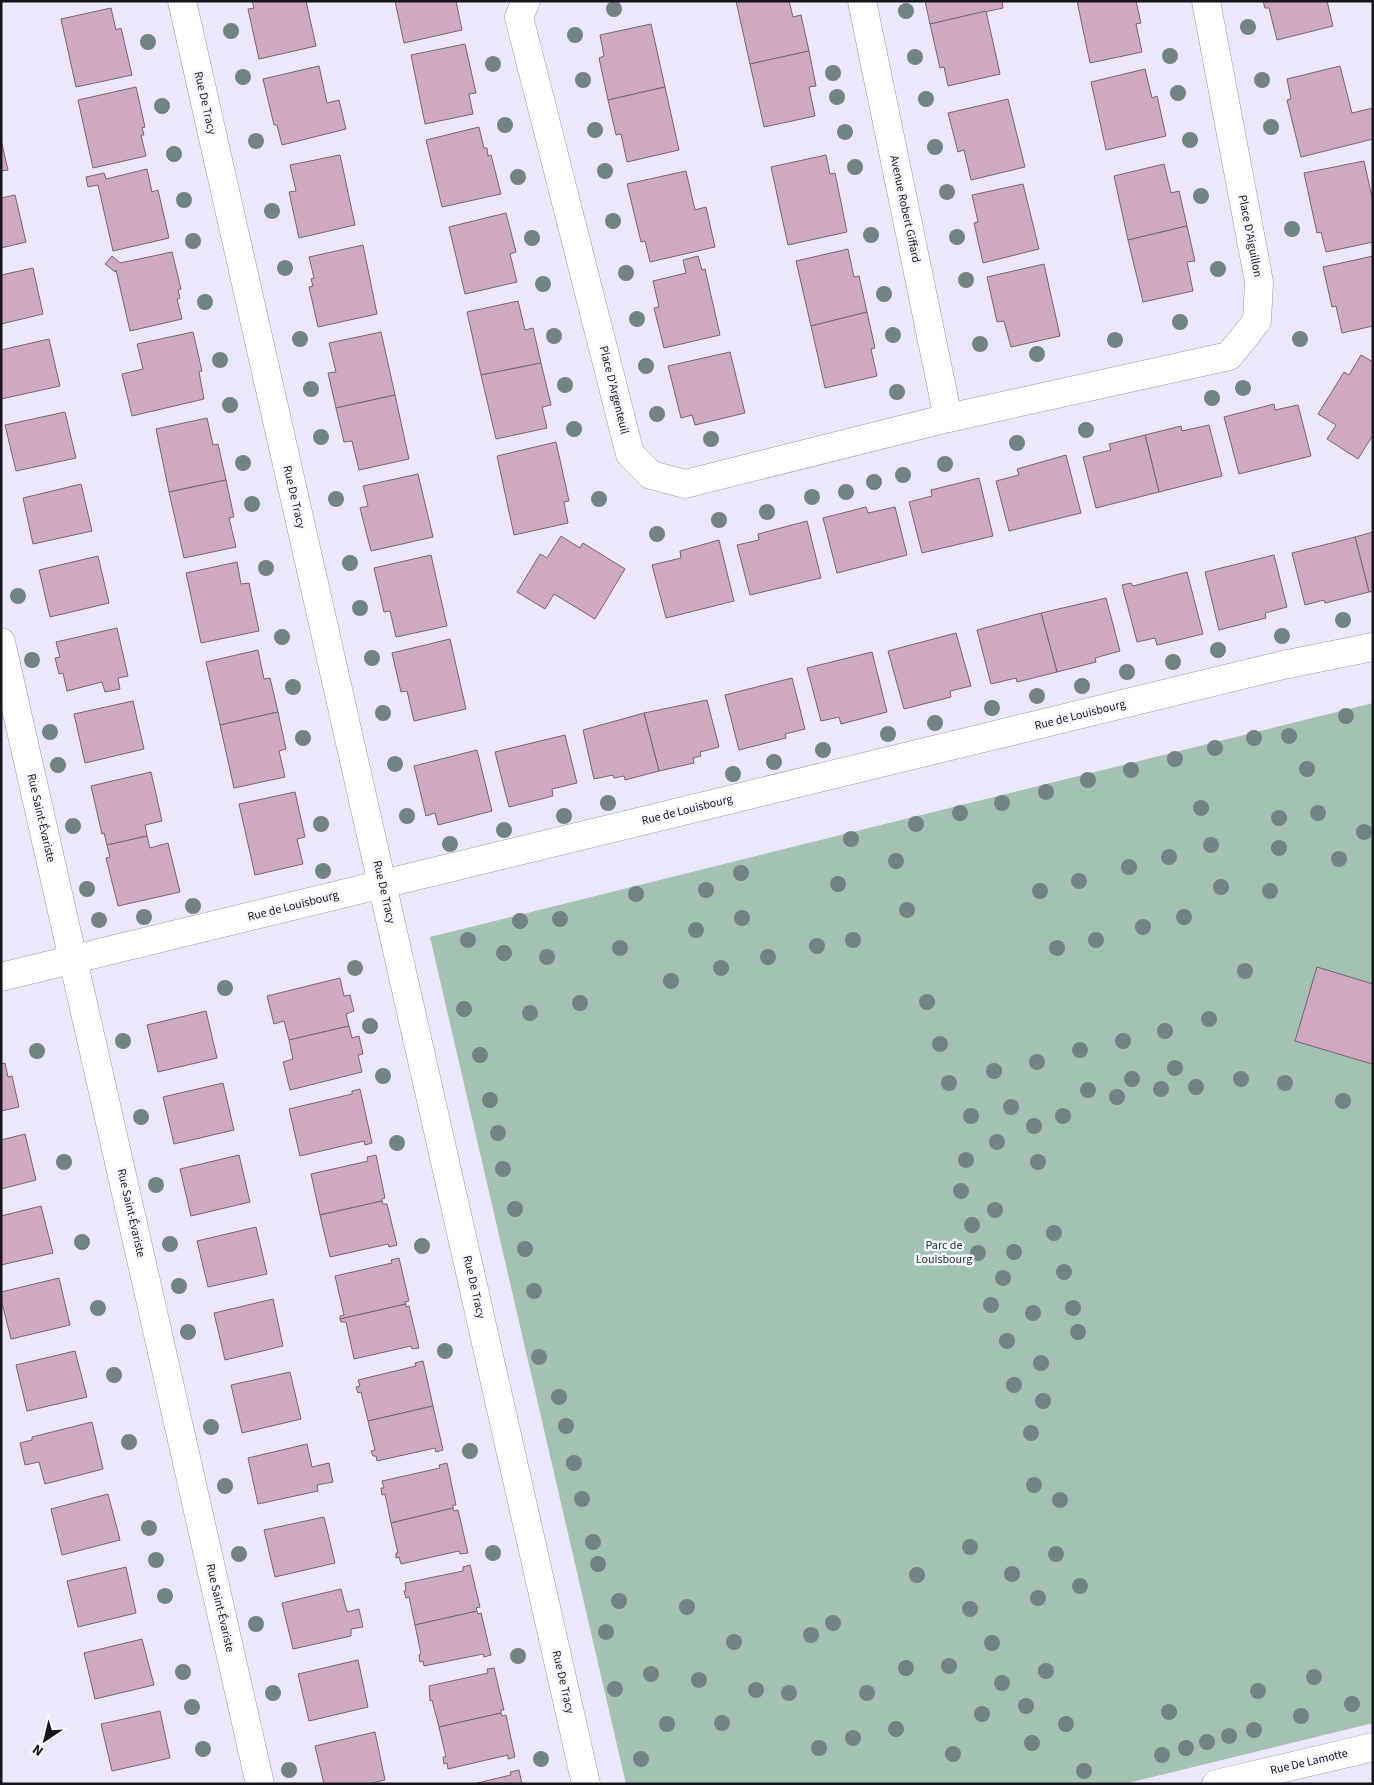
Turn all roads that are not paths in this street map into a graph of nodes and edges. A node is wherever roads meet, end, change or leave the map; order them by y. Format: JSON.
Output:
{"nodes":[{"id":1,"x":182,"y":1,"type":"edge"},
{"id":2,"x":526,"y":1,"type":"edge"},
{"id":3,"x":862,"y":1,"type":"edge"},
{"id":4,"x":1206,"y":1,"type":"edge"},
{"id":5,"x":948,"y":418,"type":"junction"},
{"id":6,"x":1,"y":642,"type":"edge"},
{"id":7,"x":1373,"y":647,"type":"edge"},
{"id":8,"x":382,"y":884,"type":"junction"},
{"id":9,"x":74,"y":959,"type":"junction"},
{"id":10,"x":1,"y":977,"type":"edge"},
{"id":11,"x":1373,"y":1747,"type":"edge"},
{"id":12,"x":260,"y":1784,"type":"edge"},
{"id":13,"x":586,"y":1784,"type":"edge"},
{"id":14,"x":1216,"y":1784,"type":"edge"}],
"edges":[{"from":1,"to":8,"type":"street","name":"Rue De Tracy"},
{"from":2,"to":5,"type":"street","name":"Place D'Argenteuil"},
{"from":3,"to":5,"type":"street","name":"Avenue Robert Giffard"},
{"from":4,"to":5,"type":"street","name":"Place D'Aiguillon"},
{"from":6,"to":9,"type":"street","name":"Rue Saint-Évariste"},
{"from":7,"to":8,"type":"street","name":"Rue de Louisbourg"},
{"from":8,"to":9,"type":"street","name":"Rue de Louisbourg"},
{"from":8,"to":13,"type":"street","name":"Rue De Tracy"},
{"from":9,"to":10,"type":"street","name":"Rue de Louisbourg"},
{"from":9,"to":12,"type":"street","name":"Rue Saint-Évariste"},
{"from":11,"to":14,"type":"street","name":"Rue De Lamotte"}]}
